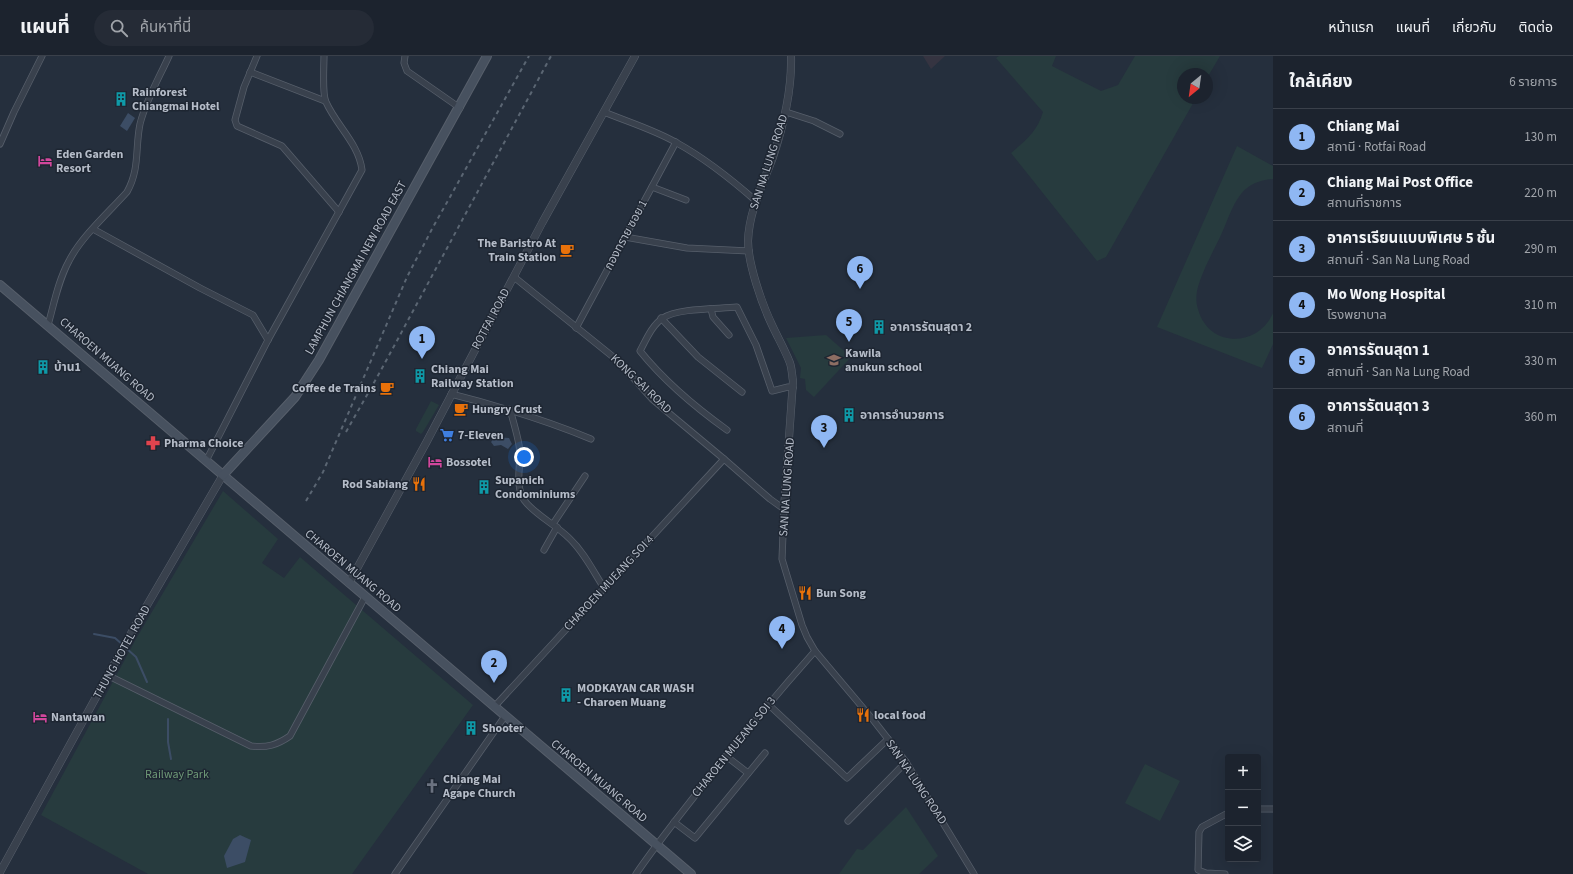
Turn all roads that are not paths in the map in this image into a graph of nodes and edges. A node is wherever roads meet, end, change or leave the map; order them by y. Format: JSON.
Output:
{"nodes":[{"id":1,"x":42,"y":56,"type":"edge"},
{"id":2,"x":169,"y":56,"type":"edge"},
{"id":3,"x":257,"y":56,"type":"edge"},
{"id":4,"x":324,"y":56,"type":"edge"},
{"id":5,"x":405,"y":56,"type":"edge"},
{"id":6,"x":487,"y":56,"type":"edge"},
{"id":7,"x":635,"y":56,"type":"edge"},
{"id":8,"x":791,"y":56,"type":"edge"},
{"id":9,"x":250,"y":72,"type":"junction"},
{"id":10,"x":325,"y":101,"type":"junction"},
{"id":11,"x":460,"y":108,"type":"junction"},
{"id":12,"x":604,"y":112,"type":"junction"},
{"id":13,"x":786,"y":112,"type":"junction"},
{"id":14,"x":840,"y":134,"type":"dead end"},
{"id":15,"x":676,"y":142,"type":"junction"},
{"id":16,"x":0,"y":144,"type":"edge"},
{"id":17,"x":652,"y":187,"type":"junction"},
{"id":18,"x":686,"y":200,"type":"dead end"},
{"id":19,"x":756,"y":201,"type":"junction"},
{"id":20,"x":339,"y":212,"type":"junction"},
{"id":21,"x":93,"y":229,"type":"junction"},
{"id":22,"x":625,"y":236,"type":"junction"},
{"id":23,"x":749,"y":251,"type":"junction"},
{"id":24,"x":514,"y":277,"type":"junction"},
{"id":25,"x":0,"y":285,"type":"edge"},
{"id":26,"x":711,"y":310,"type":"junction"},
{"id":27,"x":661,"y":318,"type":"junction"},
{"id":28,"x":48,"y":325,"type":"junction"},
{"id":29,"x":576,"y":328,"type":"junction"},
{"id":30,"x":729,"y":335,"type":"dead end"},
{"id":31,"x":268,"y":340,"type":"junction"},
{"id":32,"x":793,"y":388,"type":"junction"},
{"id":33,"x":742,"y":392,"type":"dead end"},
{"id":34,"x":451,"y":394,"type":"junction"},
{"id":35,"x":510,"y":409,"type":"junction"},
{"id":36,"x":727,"y":430,"type":"dead end"},
{"id":37,"x":591,"y":439,"type":"dead end"},
{"id":38,"x":724,"y":459,"type":"junction"},
{"id":39,"x":207,"y":462,"type":"junction"},
{"id":40,"x":234,"y":464,"type":"junction"},
{"id":41,"x":222,"y":475,"type":"junction"},
{"id":42,"x":585,"y":476,"type":"dead end"},
{"id":43,"x":235,"y":487,"type":"junction"},
{"id":44,"x":784,"y":509,"type":"junction"},
{"id":45,"x":555,"y":525,"type":"junction"},
{"id":46,"x":544,"y":550,"type":"dead end"},
{"id":47,"x":348,"y":583,"type":"junction"},
{"id":48,"x":604,"y":588,"type":"junction"},
{"id":49,"x":365,"y":597,"type":"junction"},
{"id":50,"x":815,"y":650,"type":"junction"},
{"id":51,"x":109,"y":676,"type":"junction"},
{"id":52,"x":768,"y":704,"type":"junction"},
{"id":53,"x":494,"y":707,"type":"junction"},
{"id":54,"x":505,"y":716,"type":"junction"},
{"id":55,"x":888,"y":739,"type":"junction"},
{"id":56,"x":765,"y":753,"type":"dead end"},
{"id":57,"x":726,"y":756,"type":"junction"},
{"id":58,"x":906,"y":762,"type":"junction"},
{"id":59,"x":748,"y":774,"type":"junction"},
{"id":60,"x":1261,"y":809,"type":"edge"},
{"id":61,"x":1273,"y":809,"type":"edge"},
{"id":62,"x":1225,"y":816,"type":"edge"},
{"id":63,"x":848,"y":821,"type":"dead end"},
{"id":64,"x":674,"y":822,"type":"junction"},
{"id":65,"x":656,"y":845,"type":"junction"},
{"id":66,"x":0,"y":872,"type":"edge"},
{"id":67,"x":395,"y":874,"type":"edge"},
{"id":68,"x":636,"y":874,"type":"edge"},
{"id":69,"x":691,"y":874,"type":"edge"},
{"id":70,"x":974,"y":874,"type":"edge"},
{"id":71,"x":1225,"y":874,"type":"edge"}],
"edges":[{"from":1,"to":16,"type":"street"},
{"from":2,"to":21,"type":"street"},
{"from":3,"to":9,"type":"street"},
{"from":4,"to":10,"type":"street"},
{"from":5,"to":11,"type":"street"},
{"from":6,"to":11,"type":"main road","name":"LAMPHUN CHIANGMAI NEW ROAD EAST"},
{"from":7,"to":12,"type":"street","name":"ROTFAI ROAD"},
{"from":8,"to":13,"type":"street","name":"SAN NA LUNG ROAD"},
{"from":9,"to":10,"type":"street"},
{"from":9,"to":20,"type":"street"},
{"from":10,"to":20,"type":"street"},
{"from":11,"to":40,"type":"main road","name":"LAMPHUN CHIANGMAI NEW ROAD EAST"},
{"from":12,"to":15,"type":"street"},
{"from":12,"to":24,"type":"street","name":"ROTFAI ROAD"},
{"from":13,"to":14,"type":"street"},
{"from":13,"to":19,"type":"street","name":"SAN NA LUNG ROAD"},
{"from":15,"to":17,"type":"street","name":"กองทราย ซอย 1"},
{"from":15,"to":19,"type":"street"},
{"from":17,"to":18,"type":"street"},
{"from":17,"to":22,"type":"street","name":"กองทราย ซอย 1"},
{"from":19,"to":23,"type":"street","name":"SAN NA LUNG ROAD"},
{"from":20,"to":31,"type":"street"},
{"from":21,"to":28,"type":"street"},
{"from":21,"to":31,"type":"street"},
{"from":22,"to":23,"type":"street"},
{"from":22,"to":29,"type":"street","name":"กองทราย ซอย 1"},
{"from":23,"to":32,"type":"street","name":"SAN NA LUNG ROAD"},
{"from":24,"to":29,"type":"street","name":"KONG SAI ROAD"},
{"from":24,"to":34,"type":"street","name":"ROTFAI ROAD"},
{"from":25,"to":28,"type":"main road","name":"CHAROEN MUANG ROAD"},
{"from":26,"to":27,"type":"street"},
{"from":26,"to":30,"type":"street"},
{"from":26,"to":32,"type":"street"},
{"from":27,"to":33,"type":"street"},
{"from":27,"to":36,"type":"street"},
{"from":28,"to":39,"type":"main road","name":"CHAROEN MUANG ROAD"},
{"from":29,"to":38,"type":"street","name":"KONG SAI ROAD"},
{"from":31,"to":39,"type":"street"},
{"from":32,"to":44,"type":"street","name":"SAN NA LUNG ROAD"},
{"from":34,"to":35,"type":"street"},
{"from":34,"to":47,"type":"street","name":"ROTFAI ROAD"},
{"from":35,"to":37,"type":"street"},
{"from":35,"to":45,"type":"street"},
{"from":38,"to":44,"type":"street","name":"KONG SAI ROAD"},
{"from":38,"to":48,"type":"street","name":"CHAROEN MUEANG SOI 4"},
{"from":39,"to":40,"type":"main road"},
{"from":39,"to":41,"type":"main road","name":"CHAROEN MUANG ROAD"},
{"from":40,"to":41,"type":"main road","name":"LAMPHUN CHIANGMAI NEW ROAD EAST"},
{"from":40,"to":43,"type":"main road"},
{"from":41,"to":43,"type":"main road","name":"CHAROEN MUANG ROAD"},
{"from":41,"to":51,"type":"street","name":"THUNG HOTEL ROAD"},
{"from":42,"to":45,"type":"street"},
{"from":43,"to":47,"type":"main road","name":"CHAROEN MUANG ROAD"},
{"from":44,"to":50,"type":"street","name":"SAN NA LUNG ROAD"},
{"from":45,"to":46,"type":"street"},
{"from":45,"to":48,"type":"street"},
{"from":47,"to":49,"type":"main road","name":"CHAROEN MUANG ROAD"},
{"from":48,"to":53,"type":"street","name":"CHAROEN MUEANG SOI 4"},
{"from":49,"to":51,"type":"street"},
{"from":49,"to":53,"type":"main road","name":"CHAROEN MUANG ROAD"},
{"from":50,"to":52,"type":"street","name":"CHAROEN MUEANG SOI 3"},
{"from":50,"to":55,"type":"street","name":"SAN NA LUNG ROAD"},
{"from":51,"to":66,"type":"street","name":"THUNG HOTEL ROAD"},
{"from":52,"to":55,"type":"street"},
{"from":52,"to":57,"type":"street","name":"CHAROEN MUEANG SOI 3"},
{"from":53,"to":54,"type":"main road","name":"CHAROEN MUANG ROAD"},
{"from":54,"to":65,"type":"main road","name":"CHAROEN MUANG ROAD"},
{"from":54,"to":67,"type":"street"},
{"from":55,"to":58,"type":"street","name":"SAN NA LUNG ROAD"},
{"from":56,"to":59,"type":"street"},
{"from":57,"to":59,"type":"street"},
{"from":57,"to":64,"type":"street","name":"CHAROEN MUEANG SOI 3"},
{"from":58,"to":63,"type":"street"},
{"from":58,"to":70,"type":"street","name":"SAN NA LUNG ROAD"},
{"from":59,"to":64,"type":"street"},
{"from":60,"to":61,"type":"street"},
{"from":62,"to":71,"type":"street"},
{"from":64,"to":65,"type":"street","name":"CHAROEN MUEANG SOI 3"},
{"from":65,"to":68,"type":"street","name":"CHAROEN MUEANG SOI 3"},
{"from":65,"to":69,"type":"main road","name":"CHAROEN MUANG ROAD"}]}
